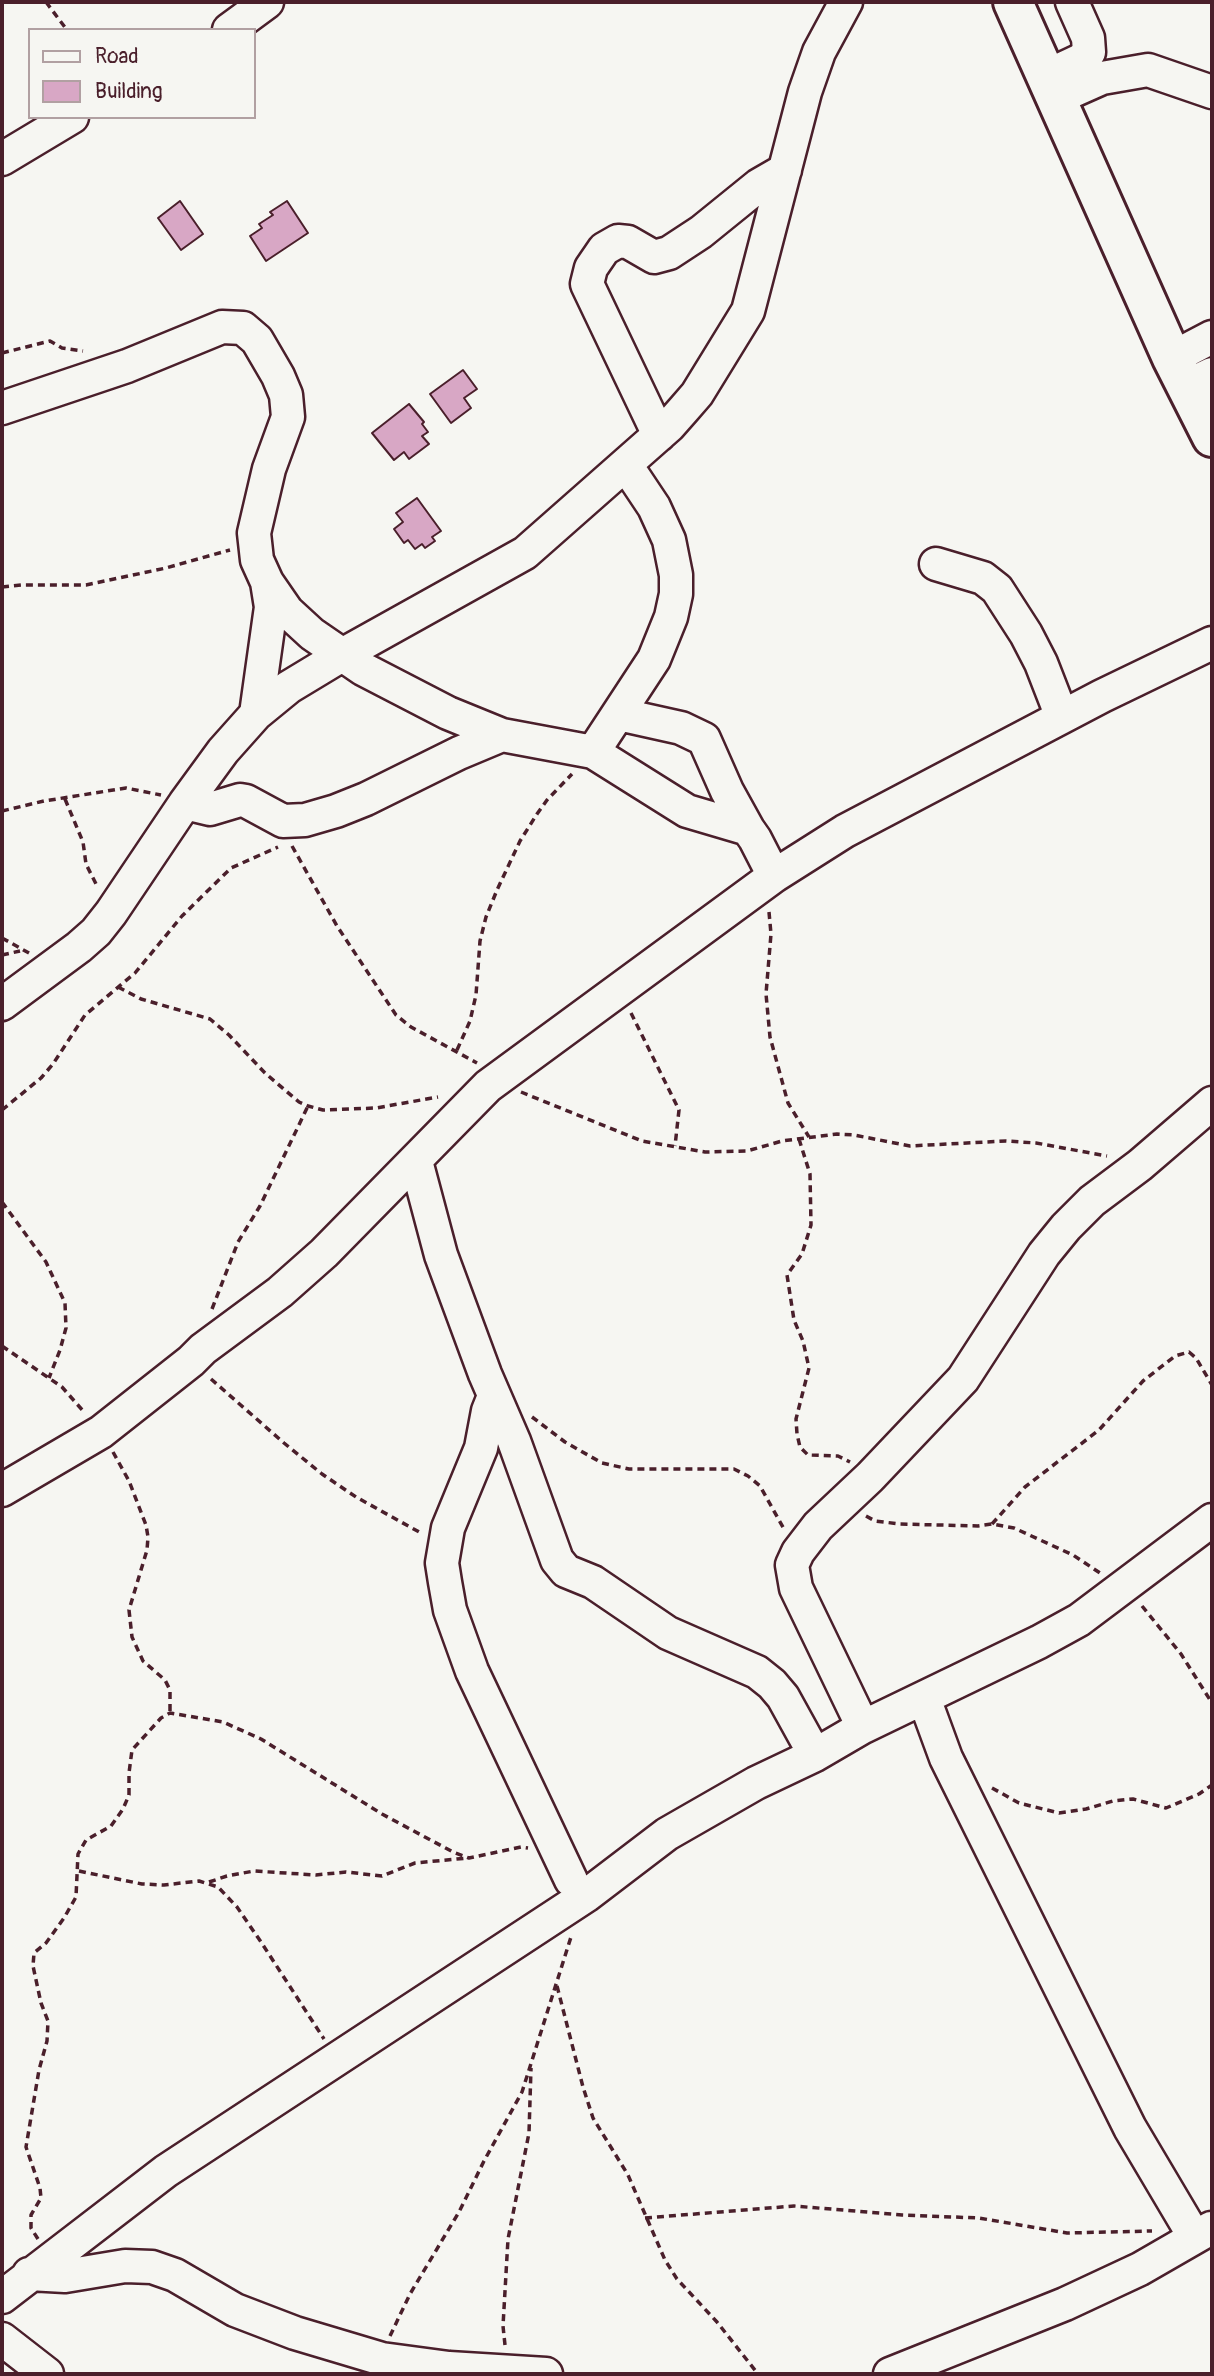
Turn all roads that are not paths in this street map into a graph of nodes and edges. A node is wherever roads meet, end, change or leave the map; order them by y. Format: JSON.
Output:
{"nodes":[{"id":1,"x":267,"y":2,"type":"edge"},
{"id":2,"x":846,"y":2,"type":"edge"},
{"id":3,"x":1013,"y":2,"type":"edge"},
{"id":4,"x":1072,"y":2,"type":"edge"},
{"id":5,"x":232,"y":28,"type":"edge"},
{"id":6,"x":1052,"y":87,"type":"junction"},
{"id":7,"x":1212,"y":92,"type":"edge"},
{"id":8,"x":69,"y":119,"type":"edge"},
{"id":9,"x":2,"y":159,"type":"edge"},
{"id":10,"x":785,"y":170,"type":"junction"},
{"id":11,"x":1212,"y":337,"type":"edge"},
{"id":12,"x":1191,"y":372,"type":"edge"},
{"id":13,"x":2,"y":408,"type":"edge"},
{"id":14,"x":659,"y":435,"type":"junction"},
{"id":15,"x":1212,"y":437,"type":"edge"},
{"id":16,"x":626,"y":465,"type":"junction"},
{"id":17,"x":936,"y":564,"type":"dead end"},
{"id":18,"x":267,"y":582,"type":"junction"},
{"id":19,"x":1212,"y":643,"type":"edge"},
{"id":20,"x":342,"y":654,"type":"junction"},
{"id":21,"x":256,"y":714,"type":"junction"},
{"id":22,"x":618,"y":714,"type":"junction"},
{"id":23,"x":1062,"y":717,"type":"junction"},
{"id":24,"x":502,"y":735,"type":"junction"},
{"id":25,"x":593,"y":752,"type":"junction"},
{"id":26,"x":185,"y":803,"type":"junction"},
{"id":27,"x":748,"y":829,"type":"junction"},
{"id":28,"x":770,"y":879,"type":"junction"},
{"id":29,"x":2,"y":1004,"type":"edge"},
{"id":30,"x":1212,"y":1103,"type":"edge"},
{"id":31,"x":416,"y":1161,"type":"junction"},
{"id":32,"x":494,"y":1396,"type":"junction"},
{"id":33,"x":2,"y":1490,"type":"edge"},
{"id":34,"x":1212,"y":1520,"type":"edge"},
{"id":35,"x":924,"y":1698,"type":"junction"},
{"id":36,"x":863,"y":1727,"type":"junction"},
{"id":37,"x":815,"y":1755,"type":"junction"},
{"id":38,"x":579,"y":1887,"type":"junction"},
{"id":39,"x":1199,"y":2230,"type":"edge"},
{"id":40,"x":40,"y":2265,"type":"junction"},
{"id":41,"x":2,"y":2297,"type":"edge"},
{"id":42,"x":2,"y":2339,"type":"edge"},
{"id":43,"x":47,"y":2374,"type":"edge"},
{"id":44,"x":546,"y":2374,"type":"edge"},
{"id":45,"x":890,"y":2374,"type":"edge"}],
"edges":[{"from":1,"to":5,"type":"street"},
{"from":2,"to":10,"type":"street"},
{"from":3,"to":6,"type":"highway"},
{"from":4,"to":6,"type":"street"},
{"from":6,"to":7,"type":"street"},
{"from":6,"to":12,"type":"highway"},
{"from":8,"to":9,"type":"street"},
{"from":10,"to":14,"type":"street"},
{"from":10,"to":14,"type":"street"},
{"from":11,"to":12,"type":"street"},
{"from":12,"to":15,"type":"highway"},
{"from":13,"to":18,"type":"street"},
{"from":14,"to":16,"type":"street"},
{"from":16,"to":20,"type":"street"},
{"from":16,"to":22,"type":"street"},
{"from":17,"to":23,"type":"street"},
{"from":18,"to":20,"type":"street"},
{"from":18,"to":21,"type":"street"},
{"from":19,"to":23,"type":"street"},
{"from":20,"to":21,"type":"street"},
{"from":20,"to":24,"type":"street"},
{"from":21,"to":26,"type":"street"},
{"from":22,"to":25,"type":"street"},
{"from":22,"to":27,"type":"street"},
{"from":23,"to":28,"type":"street"},
{"from":24,"to":25,"type":"street"},
{"from":24,"to":26,"type":"street"},
{"from":25,"to":27,"type":"street"},
{"from":26,"to":29,"type":"street"},
{"from":27,"to":28,"type":"street"},
{"from":28,"to":31,"type":"street"},
{"from":30,"to":36,"type":"street"},
{"from":31,"to":32,"type":"street"},
{"from":31,"to":33,"type":"street"},
{"from":32,"to":37,"type":"street"},
{"from":32,"to":38,"type":"street"},
{"from":34,"to":35,"type":"street"},
{"from":35,"to":36,"type":"street"},
{"from":35,"to":39,"type":"street"},
{"from":36,"to":37,"type":"street"},
{"from":37,"to":38,"type":"street"},
{"from":38,"to":40,"type":"street"},
{"from":39,"to":45,"type":"street"},
{"from":40,"to":41,"type":"street"},
{"from":40,"to":44,"type":"street"},
{"from":42,"to":43,"type":"street"}]}
